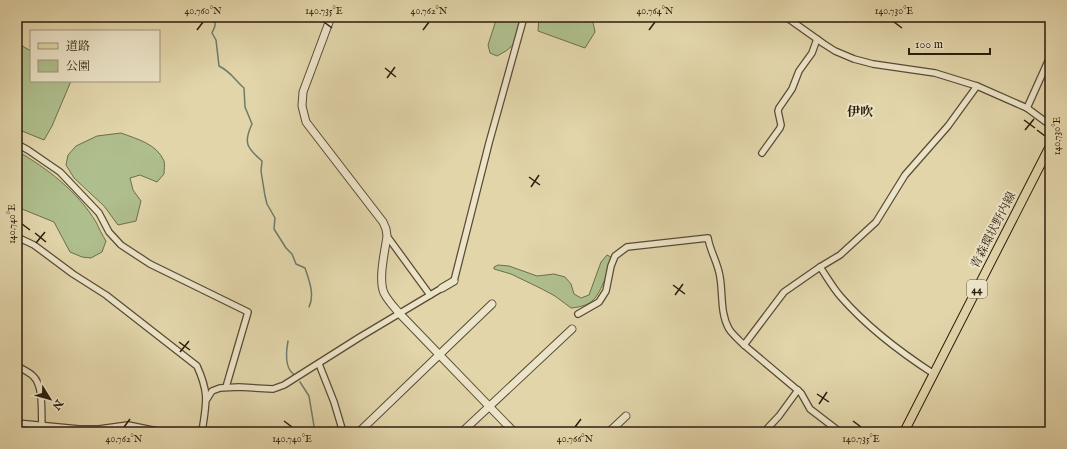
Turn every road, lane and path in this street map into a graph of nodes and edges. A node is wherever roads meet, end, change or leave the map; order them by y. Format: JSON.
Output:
{"nodes":[{"id":1,"x":331,"y":17,"type":"edge"},
{"id":2,"x":524,"y":17,"type":"edge"},
{"id":3,"x":786,"y":17,"type":"edge"},
{"id":4,"x":817,"y":40,"type":"junction"},
{"id":5,"x":1050,"y":57,"type":"edge"},
{"id":6,"x":977,"y":86,"type":"junction"},
{"id":7,"x":1027,"y":108,"type":"junction"},
{"id":8,"x":1050,"y":125,"type":"edge"},
{"id":9,"x":17,"y":144,"type":"edge"},
{"id":10,"x":1050,"y":146,"type":"edge"},
{"id":11,"x":762,"y":153,"type":"dead end"},
{"id":12,"x":387,"y":236,"type":"junction"},
{"id":13,"x":17,"y":237,"type":"edge"},
{"id":14,"x":820,"y":267,"type":"junction"},
{"id":15,"x":454,"y":281,"type":"joint"},
{"id":16,"x":442,"y":288,"type":"joint"},
{"id":17,"x":430,"y":294,"type":"junction"},
{"id":18,"x":492,"y":304,"type":"dead end"},
{"id":19,"x":400,"y":314,"type":"junction"},
{"id":20,"x":578,"y":314,"type":"dead end"},
{"id":21,"x":572,"y":329,"type":"dead end"},
{"id":22,"x":744,"y":345,"type":"junction"},
{"id":23,"x":439,"y":354,"type":"junction"},
{"id":24,"x":319,"y":364,"type":"junction"},
{"id":25,"x":17,"y":366,"type":"edge"},
{"id":26,"x":934,"y":374,"type":"junction"},
{"id":27,"x":226,"y":387,"type":"junction"},
{"id":28,"x":798,"y":390,"type":"junction"},
{"id":29,"x":207,"y":399,"type":"junction"},
{"id":30,"x":489,"y":406,"type":"junction"},
{"id":31,"x":626,"y":416,"type":"dead end"},
{"id":32,"x":17,"y":423,"type":"edge"},
{"id":33,"x":42,"y":426,"type":"junction"},
{"id":34,"x":162,"y":432,"type":"edge"},
{"id":35,"x":202,"y":432,"type":"edge"},
{"id":36,"x":343,"y":432,"type":"edge"},
{"id":37,"x":359,"y":432,"type":"edge"},
{"id":38,"x":462,"y":432,"type":"edge"},
{"id":39,"x":514,"y":432,"type":"edge"},
{"id":40,"x":609,"y":432,"type":"edge"},
{"id":41,"x":764,"y":432,"type":"edge"},
{"id":42,"x":840,"y":432,"type":"edge"},
{"id":43,"x":904,"y":432,"type":"edge"}],
"edges":[{"from":1,"to":12,"type":"street"},
{"from":2,"to":15,"type":"street"},
{"from":3,"to":4,"type":"street"},
{"from":4,"to":6,"type":"street"},
{"from":4,"to":11,"type":"street"},
{"from":5,"to":7,"type":"street"},
{"from":6,"to":7,"type":"street"},
{"from":6,"to":14,"type":"street"},
{"from":7,"to":8,"type":"street"},
{"from":9,"to":27,"type":"street"},
{"from":10,"to":26,"type":"main road","name":"青森環状野内線","number":"44"},
{"from":12,"to":17,"type":"street"},
{"from":12,"to":19,"type":"street"},
{"from":13,"to":29,"type":"street"},
{"from":14,"to":22,"type":"street"},
{"from":14,"to":26,"type":"street"},
{"from":15,"to":16,"type":"street"},
{"from":16,"to":17,"type":"street"},
{"from":17,"to":19,"type":"street"},
{"from":18,"to":23,"type":"street"},
{"from":19,"to":23,"type":"street"},
{"from":19,"to":24,"type":"street"},
{"from":20,"to":22,"type":"street"},
{"from":21,"to":30,"type":"street"},
{"from":22,"to":28,"type":"street"},
{"from":23,"to":30,"type":"street"},
{"from":23,"to":37,"type":"street"},
{"from":24,"to":27,"type":"street"},
{"from":24,"to":36,"type":"street"},
{"from":25,"to":33,"type":"street"},
{"from":26,"to":43,"type":"main road","name":"青森環状野内線","number":"44"},
{"from":27,"to":29,"type":"street"},
{"from":28,"to":41,"type":"street"},
{"from":28,"to":42,"type":"street"},
{"from":29,"to":35,"type":"street"},
{"from":30,"to":38,"type":"street"},
{"from":30,"to":39,"type":"street"},
{"from":31,"to":40,"type":"street"},
{"from":32,"to":33,"type":"street"},
{"from":33,"to":34,"type":"street"}]}
